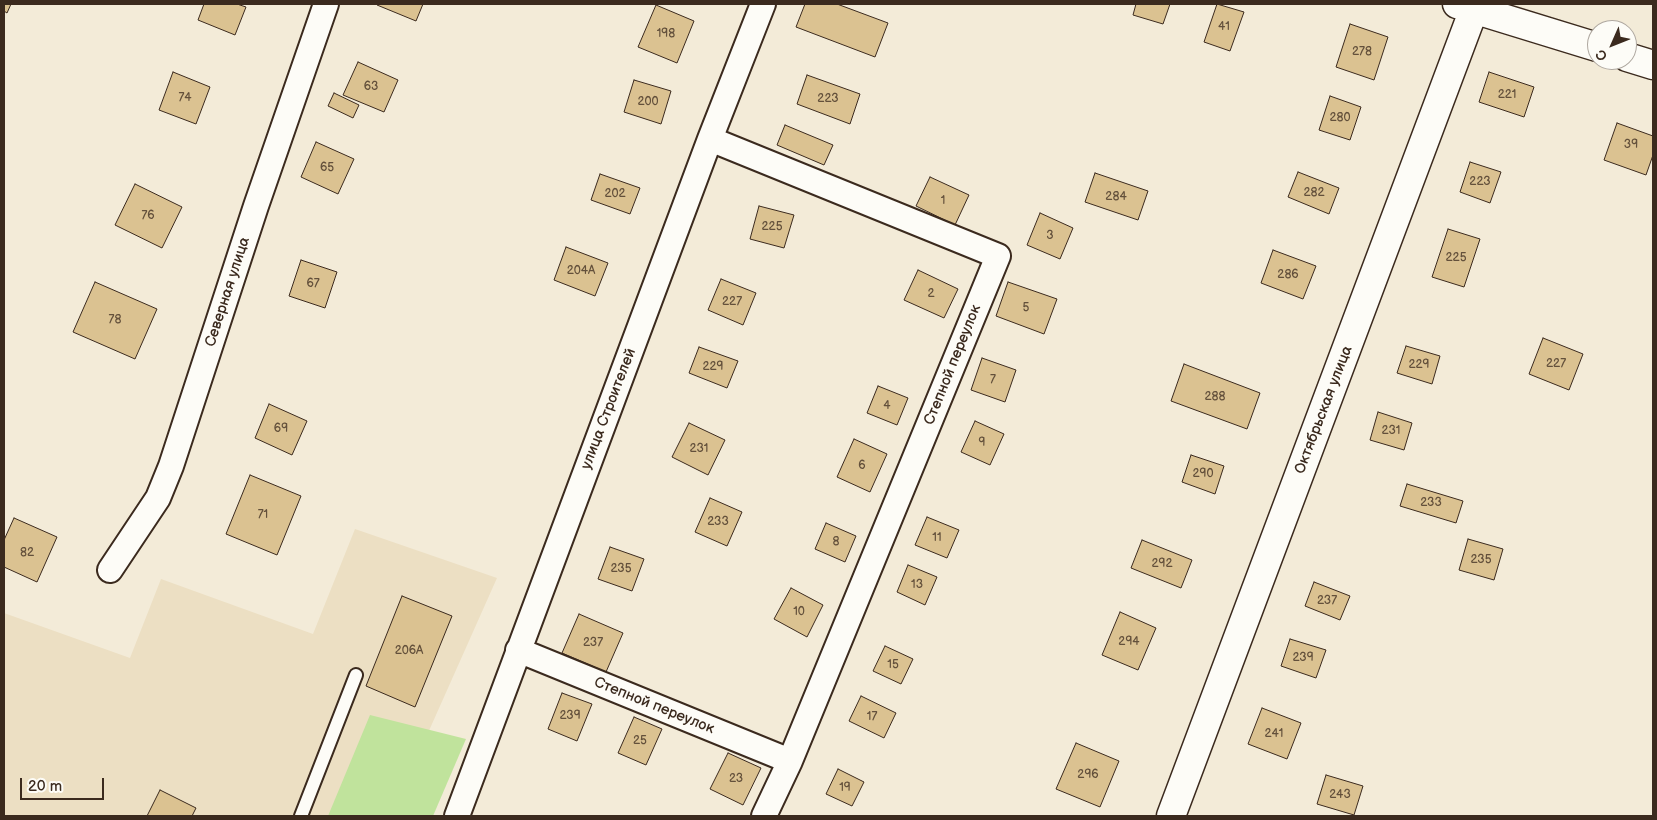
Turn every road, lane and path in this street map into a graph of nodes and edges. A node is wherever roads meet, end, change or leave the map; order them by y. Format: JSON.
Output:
{"nodes":[{"id":1,"x":326,"y":4,"type":"edge"},
{"id":2,"x":764,"y":4,"type":"edge"},
{"id":3,"x":1469,"y":6,"type":"edge"},
{"id":4,"x":1587,"y":44,"type":"edge"},
{"id":5,"x":1637,"y":59,"type":"edge"},
{"id":6,"x":1653,"y":65,"type":"edge"},
{"id":7,"x":710,"y":139,"type":"junction"},
{"id":8,"x":110,"y":570,"type":"dead end"},
{"id":9,"x":518,"y":650,"type":"junction"},
{"id":10,"x":356,"y":675,"type":"dead end"},
{"id":11,"x":790,"y":761,"type":"junction"},
{"id":12,"x":301,"y":816,"type":"edge"},
{"id":13,"x":457,"y":816,"type":"edge"},
{"id":14,"x":764,"y":816,"type":"edge"},
{"id":15,"x":1171,"y":816,"type":"edge"}],
"edges":[{"from":1,"to":8,"type":"street","name":"Северная улица"},
{"from":2,"to":7,"type":"street","name":"улица Строителей"},
{"from":3,"to":4,"type":"street"},
{"from":3,"to":15,"type":"street","name":"Октябрьская улица"},
{"from":5,"to":6,"type":"street"},
{"from":7,"to":9,"type":"street","name":"улица Строителей"},
{"from":7,"to":11,"type":"street","name":"Степной переулок"},
{"from":9,"to":11,"type":"street","name":"Степной переулок"},
{"from":9,"to":13,"type":"street","name":"улица Строителей"},
{"from":10,"to":12,"type":"lane"},
{"from":11,"to":14,"type":"street","name":"Степной переулок"}]}
